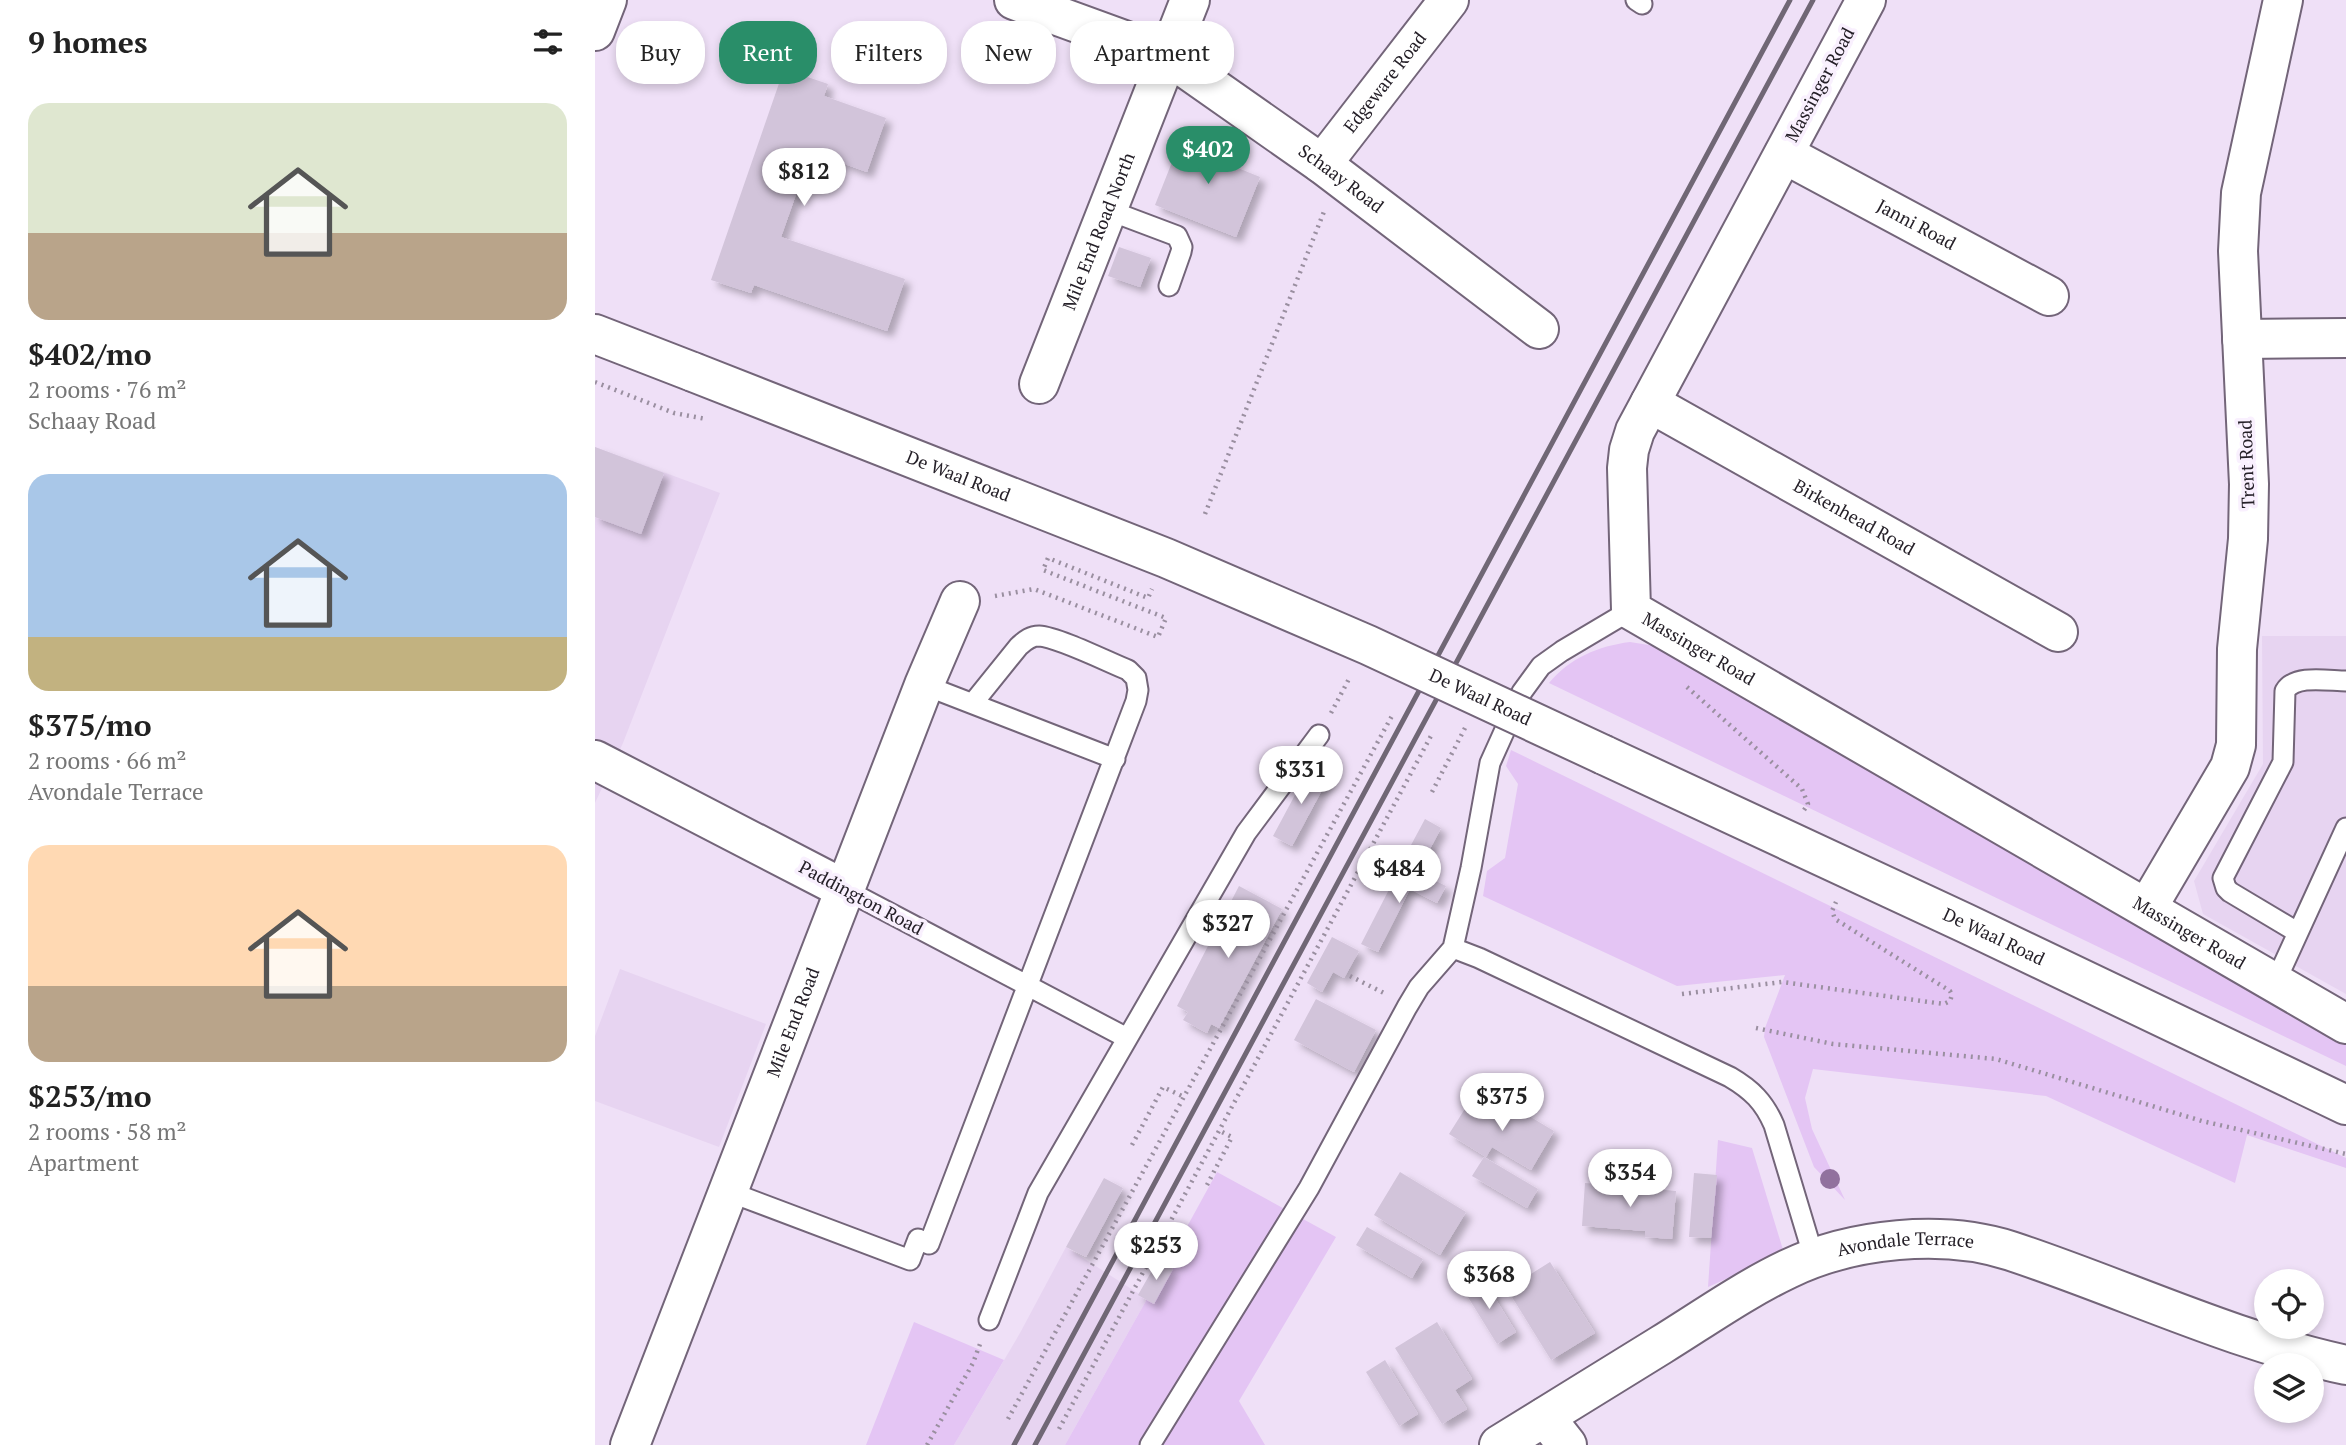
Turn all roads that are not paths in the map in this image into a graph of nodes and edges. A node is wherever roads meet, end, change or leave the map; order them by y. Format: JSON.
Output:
{"nodes":[{"id":1,"x":607,"y":0,"type":"edge"},
{"id":2,"x":1014,"y":0,"type":"edge"},
{"id":3,"x":1190,"y":0,"type":"edge"},
{"id":4,"x":1449,"y":0,"type":"edge"},
{"id":5,"x":1865,"y":0,"type":"edge"},
{"id":6,"x":2283,"y":0,"type":"edge"},
{"id":7,"x":1072,"y":21,"type":"edge"},
{"id":8,"x":1182,"y":21,"type":"edge"},
{"id":9,"x":595,"y":31,"type":"edge"},
{"id":10,"x":1157,"y":84,"type":"edge"},
{"id":11,"x":1208,"y":84,"type":"edge"},
{"id":12,"x":1783,"y":154,"type":"junction"},
{"id":13,"x":1330,"y":170,"type":"junction"},
{"id":14,"x":1108,"y":210,"type":"junction"},
{"id":15,"x":1169,"y":286,"type":"dead end"},
{"id":16,"x":2049,"y":296,"type":"dead end"},
{"id":17,"x":1539,"y":329,"type":"dead end"},
{"id":18,"x":595,"y":334,"type":"edge"},
{"id":19,"x":2346,"y":338,"type":"edge"},
{"id":20,"x":2242,"y":339,"type":"junction"},
{"id":21,"x":1039,"y":384,"type":"dead end"},
{"id":22,"x":1650,"y":403,"type":"junction"},
{"id":23,"x":960,"y":601,"type":"road end"},
{"id":24,"x":1631,"y":610,"type":"junction"},
{"id":25,"x":2058,"y":632,"type":"dead end"},
{"id":26,"x":2346,"y":681,"type":"edge"},
{"id":27,"x":924,"y":685,"type":"junction"},
{"id":28,"x":973,"y":703,"type":"junction"},
{"id":29,"x":1319,"y":735,"type":"road end"},
{"id":30,"x":1115,"y":759,"type":"junction"},
{"id":31,"x":595,"y":760,"type":"edge"},
{"id":32,"x":2346,"y":828,"type":"edge"},
{"id":33,"x":844,"y":889,"type":"junction"},
{"id":34,"x":2147,"y":908,"type":"junction"},
{"id":35,"x":2298,"y":932,"type":"junction"},
{"id":36,"x":1453,"y":948,"type":"junction"},
{"id":37,"x":2275,"y":984,"type":"junction"},
{"id":38,"x":1027,"y":985,"type":"junction"},
{"id":39,"x":2346,"y":1024,"type":"edge"},
{"id":40,"x":1127,"y":1038,"type":"junction"},
{"id":41,"x":2346,"y":1105,"type":"edge"},
{"id":42,"x":727,"y":1191,"type":"junction"},
{"id":43,"x":1814,"y":1258,"type":"junction"},
{"id":44,"x":989,"y":1320,"type":"road end"},
{"id":45,"x":2346,"y":1365,"type":"edge"},
{"id":46,"x":1556,"y":1431,"type":"edge"},
{"id":47,"x":630,"y":1445,"type":"edge"},
{"id":48,"x":1150,"y":1445,"type":"edge"},
{"id":49,"x":1499,"y":1445,"type":"edge"}],
"edges":[{"from":1,"to":9,"type":"street"},
{"from":2,"to":7,"type":"street","name":"Schaay Road"},
{"from":3,"to":8,"type":"street","name":"Mile End Road North"},
{"from":4,"to":13,"type":"street","name":"Edgeware Road"},
{"from":5,"to":12,"type":"street","name":"Massinger Road"},
{"from":6,"to":20,"type":"street","name":"Trent Road"},
{"from":10,"to":14,"type":"street","name":"Mile End Road North"},
{"from":11,"to":13,"type":"street","name":"Schaay Road"},
{"from":12,"to":16,"type":"street","name":"Janni Road"},
{"from":12,"to":22,"type":"street","name":"Massinger Road"},
{"from":13,"to":17,"type":"street","name":"Schaay Road"},
{"from":14,"to":15,"type":"lane"},
{"from":14,"to":21,"type":"street","name":"Mile End Road North"},
{"from":18,"to":41,"type":"street","name":"De Waal Road","bridge":true},
{"from":19,"to":20,"type":"street"},
{"from":20,"to":34,"type":"street","name":"Trent Road"},
{"from":22,"to":24,"type":"street","name":"Massinger Road"},
{"from":22,"to":25,"type":"street","name":"Birkenhead Road"},
{"from":23,"to":27,"type":"street","name":"Mile End Road"},
{"from":24,"to":34,"type":"street","name":"Massinger Road"},
{"from":24,"to":36,"type":"lane"},
{"from":26,"to":35,"type":"lane"},
{"from":27,"to":28,"type":"lane"},
{"from":27,"to":33,"type":"street","name":"Mile End Road"},
{"from":28,"to":30,"type":"lane"},
{"from":28,"to":30,"type":"lane"},
{"from":29,"to":40,"type":"lane"},
{"from":30,"to":38,"type":"lane"},
{"from":31,"to":33,"type":"street","name":"Paddington Road"},
{"from":32,"to":35,"type":"lane"},
{"from":33,"to":38,"type":"lane","name":"Paddington Road"},
{"from":33,"to":42,"type":"street","name":"Mile End Road"},
{"from":34,"to":37,"type":"street","name":"Massinger Road"},
{"from":35,"to":37,"type":"lane"},
{"from":36,"to":43,"type":"lane"},
{"from":36,"to":48,"type":"lane"},
{"from":37,"to":39,"type":"street","name":"Massinger Road"},
{"from":38,"to":40,"type":"lane","name":"Paddington Road"},
{"from":38,"to":42,"type":"lane"},
{"from":40,"to":44,"type":"lane"},
{"from":42,"to":47,"type":"street","name":"Mile End Road"},
{"from":43,"to":45,"type":"street","name":"Avondale Terrace"},
{"from":43,"to":46,"type":"street","name":"Avondale Terrace"},
{"from":46,"to":49,"type":"street","name":"Avondale Terrace"}]}
